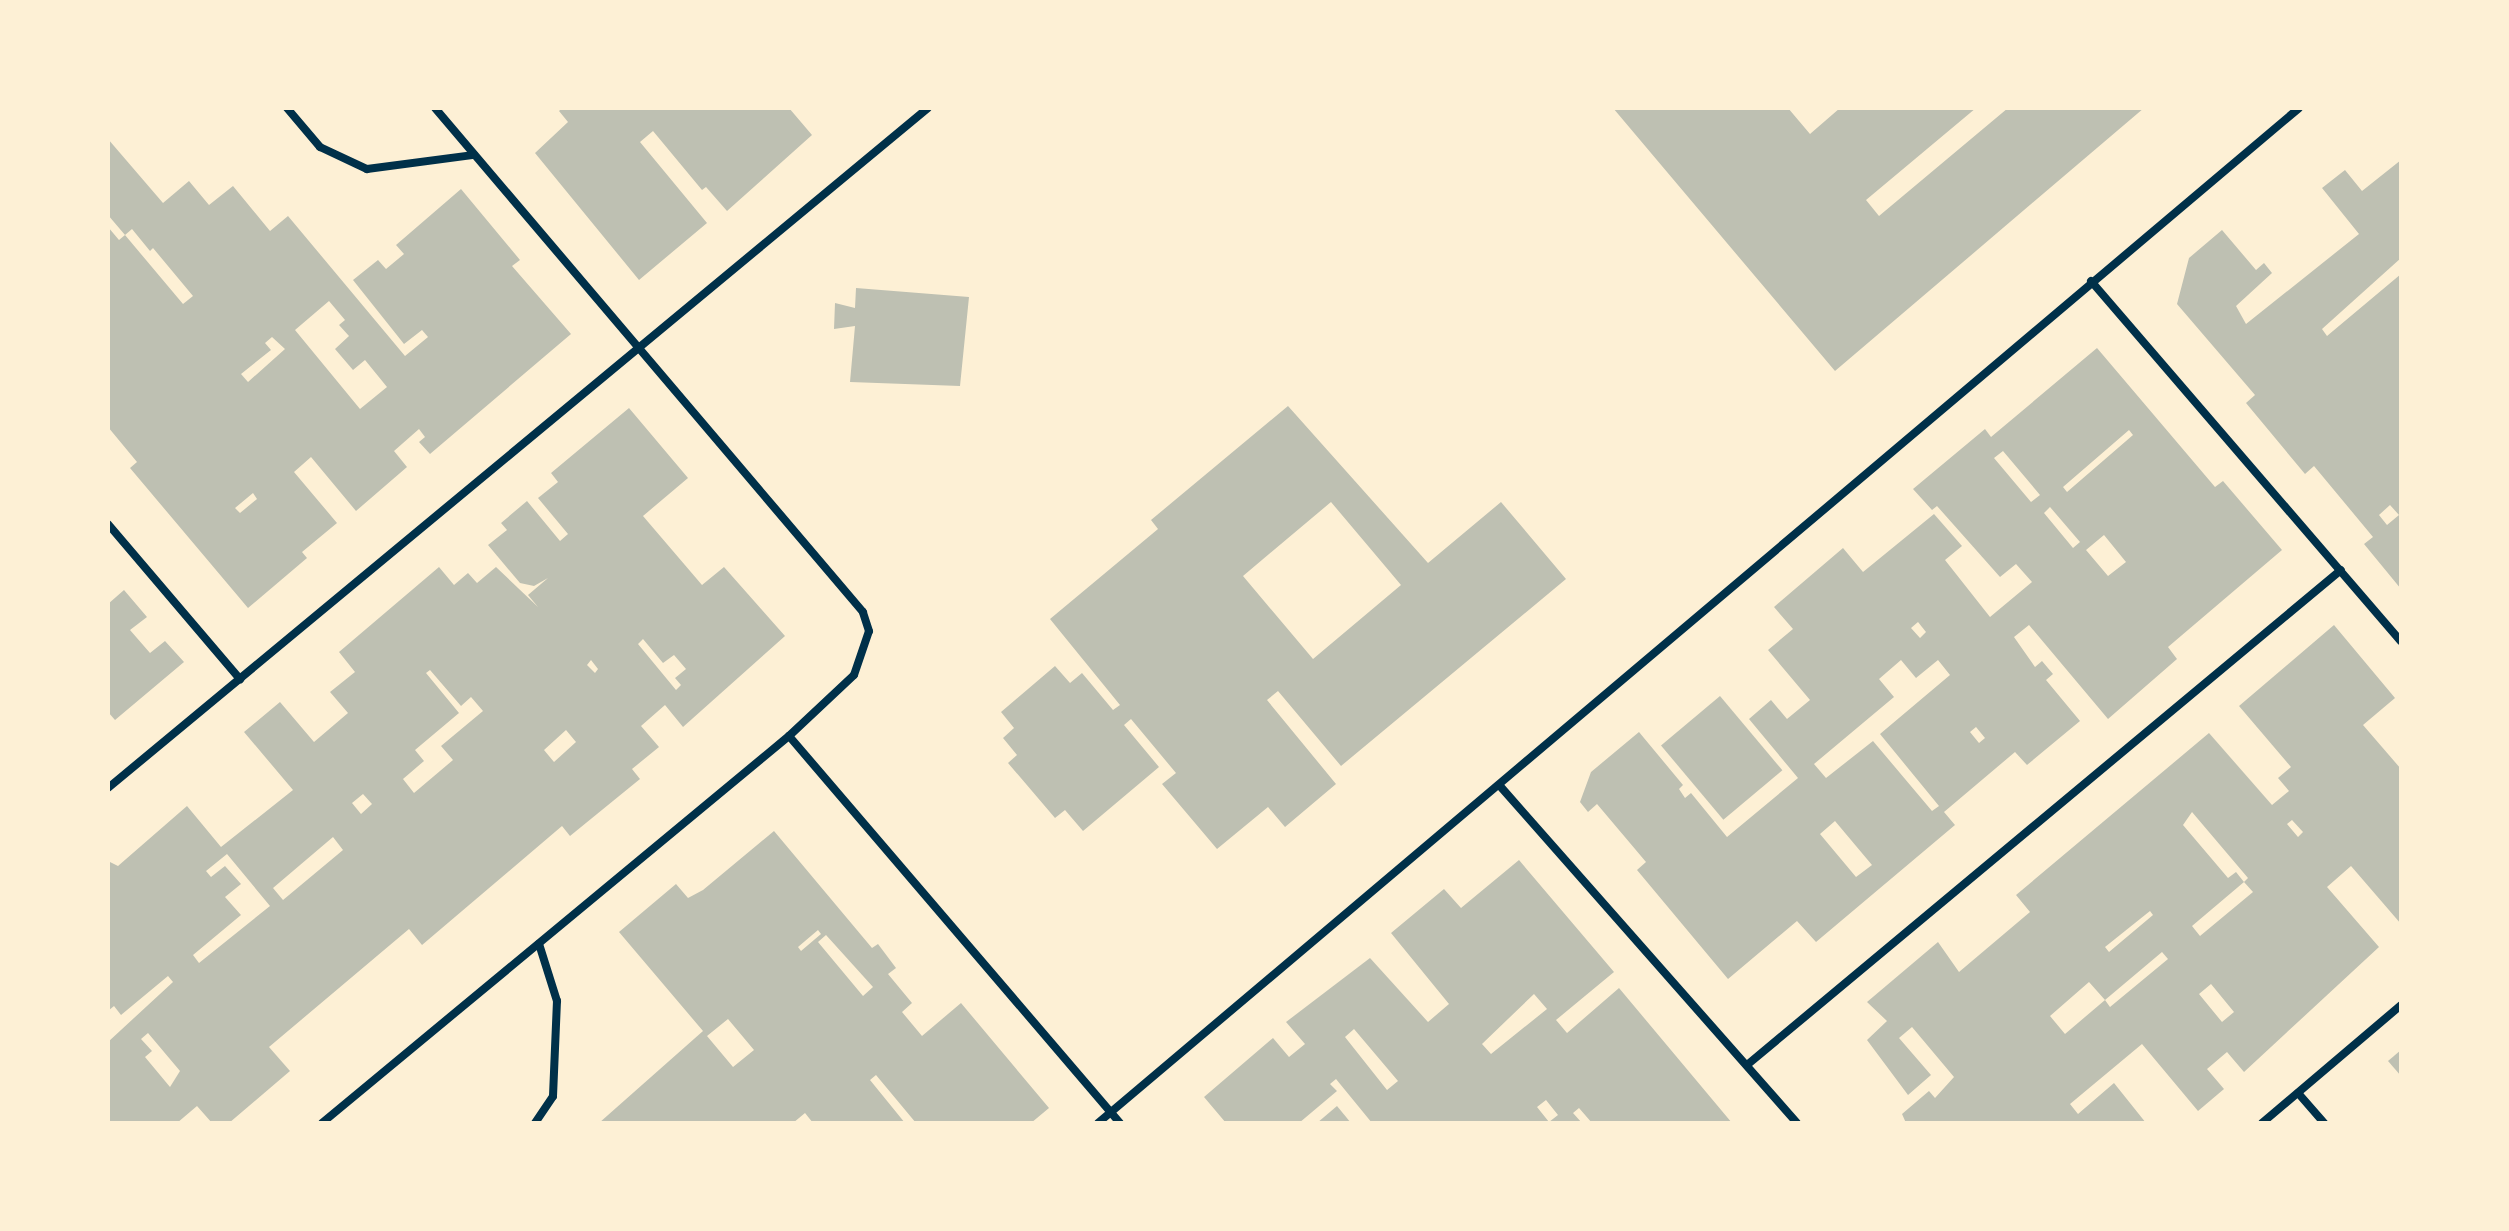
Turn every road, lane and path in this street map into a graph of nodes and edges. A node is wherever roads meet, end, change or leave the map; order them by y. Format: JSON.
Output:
{"nodes":[{"id":1,"x":287,"y":108,"type":"edge"},
{"id":2,"x":435,"y":108,"type":"edge"},
{"id":3,"x":928,"y":108,"type":"edge"},
{"id":4,"x":2299,"y":108,"type":"edge"},
{"id":5,"x":474,"y":155,"type":"junction"},
{"id":6,"x":2091,"y":281,"type":"junction"},
{"id":7,"x":634,"y":348,"type":"junction"},
{"id":8,"x":108,"y":524,"type":"edge"},
{"id":9,"x":2341,"y":570,"type":"junction"},
{"id":10,"x":2401,"y":641,"type":"edge"},
{"id":11,"x":240,"y":679,"type":"junction"},
{"id":12,"x":789,"y":736,"type":"junction"},
{"id":13,"x":1500,"y":786,"type":"junction"},
{"id":14,"x":108,"y":788,"type":"edge"},
{"id":15,"x":539,"y":944,"type":"junction"},
{"id":16,"x":2401,"y":1005,"type":"edge"},
{"id":17,"x":1747,"y":1065,"type":"junction"},
{"id":18,"x":2298,"y":1093,"type":"junction"},
{"id":19,"x":1111,"y":1112,"type":"junction"},
{"id":20,"x":322,"y":1123,"type":"edge"},
{"id":21,"x":535,"y":1123,"type":"edge"},
{"id":22,"x":1098,"y":1123,"type":"edge"},
{"id":23,"x":1120,"y":1123,"type":"edge"},
{"id":24,"x":1797,"y":1123,"type":"edge"},
{"id":25,"x":2262,"y":1123,"type":"edge"},
{"id":26,"x":2324,"y":1123,"type":"edge"}],
"edges":[{"from":1,"to":5,"type":"street"},
{"from":2,"to":5,"type":"street"},
{"from":3,"to":7,"type":"street"},
{"from":4,"to":6,"type":"street"},
{"from":5,"to":7,"type":"street"},
{"from":6,"to":9,"type":"street"},
{"from":6,"to":13,"type":"street"},
{"from":7,"to":11,"type":"street"},
{"from":7,"to":12,"type":"street"},
{"from":8,"to":11,"type":"street"},
{"from":9,"to":10,"type":"street"},
{"from":9,"to":17,"type":"street"},
{"from":11,"to":14,"type":"street"},
{"from":12,"to":15,"type":"street"},
{"from":12,"to":19,"type":"street"},
{"from":13,"to":17,"type":"street"},
{"from":13,"to":19,"type":"street"},
{"from":15,"to":20,"type":"street"},
{"from":15,"to":21,"type":"street"},
{"from":16,"to":18,"type":"street"},
{"from":17,"to":24,"type":"street"},
{"from":18,"to":25,"type":"street"},
{"from":18,"to":26,"type":"street"},
{"from":19,"to":22,"type":"street"},
{"from":19,"to":23,"type":"street"}]}
